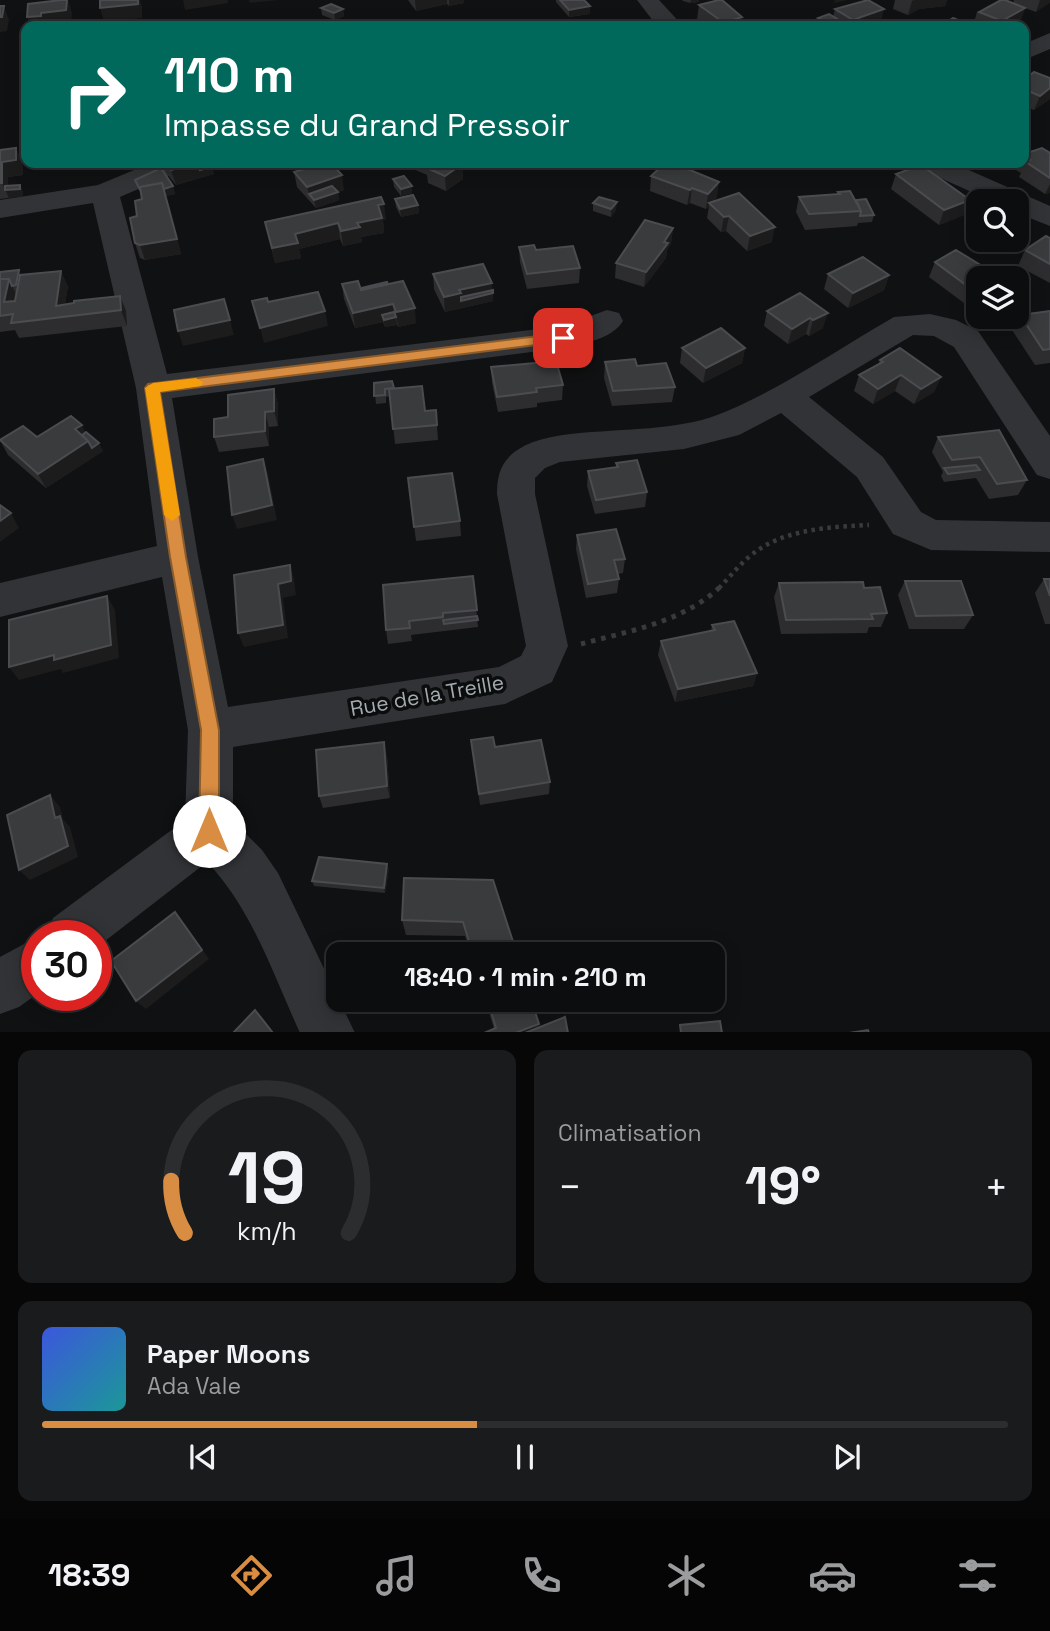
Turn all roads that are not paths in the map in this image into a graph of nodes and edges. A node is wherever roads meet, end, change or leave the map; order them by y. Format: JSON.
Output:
{"nodes":[{"id":1,"x":648,"y":0,"type":"edge"},
{"id":2,"x":665,"y":21,"type":"edge"},
{"id":3,"x":1050,"y":40,"type":"edge"},
{"id":4,"x":1030,"y":61,"type":"edge"},
{"id":5,"x":162,"y":168,"type":"edge"},
{"id":6,"x":941,"y":168,"type":"edge"},
{"id":7,"x":987,"y":189,"type":"edge"},
{"id":8,"x":105,"y":193,"type":"junction"},
{"id":9,"x":1029,"y":208,"type":"edge"},
{"id":10,"x":0,"y":209,"type":"edge"},
{"id":11,"x":1050,"y":217,"type":"edge"},
{"id":12,"x":607,"y":321,"type":"dead end"},
{"id":13,"x":153,"y":388,"type":"junction"},
{"id":14,"x":784,"y":396,"type":"junction"},
{"id":15,"x":1050,"y":465,"type":"edge"},
{"id":16,"x":1050,"y":537,"type":"edge"},
{"id":17,"x":178,"y":557,"type":"junction"},
{"id":18,"x":0,"y":600,"type":"edge"},
{"id":19,"x":210,"y":730,"type":"junction"},
{"id":20,"x":209,"y":831,"type":"junction"},
{"id":21,"x":92,"y":920,"type":"edge"},
{"id":22,"x":21,"y":974,"type":"edge"},
{"id":23,"x":0,"y":988,"type":"edge"},
{"id":24,"x":328,"y":1032,"type":"edge"}],
"edges":[{"from":1,"to":2,"type":"street"},
{"from":3,"to":4,"type":"street"},
{"from":5,"to":8,"type":"street"},
{"from":6,"to":7,"type":"street"},
{"from":8,"to":10,"type":"street"},
{"from":8,"to":13,"type":"street"},
{"from":9,"to":11,"type":"street"},
{"from":12,"to":13,"type":"street"},
{"from":13,"to":17,"type":"street"},
{"from":14,"to":15,"type":"street"},
{"from":14,"to":16,"type":"street"},
{"from":14,"to":19,"type":"street","name":"Rue de la Treille"},
{"from":17,"to":18,"type":"street"},
{"from":17,"to":19,"type":"street"},
{"from":19,"to":20,"type":"street"},
{"from":20,"to":21,"type":"street"},
{"from":20,"to":24,"type":"street"},
{"from":22,"to":23,"type":"street"}]}
